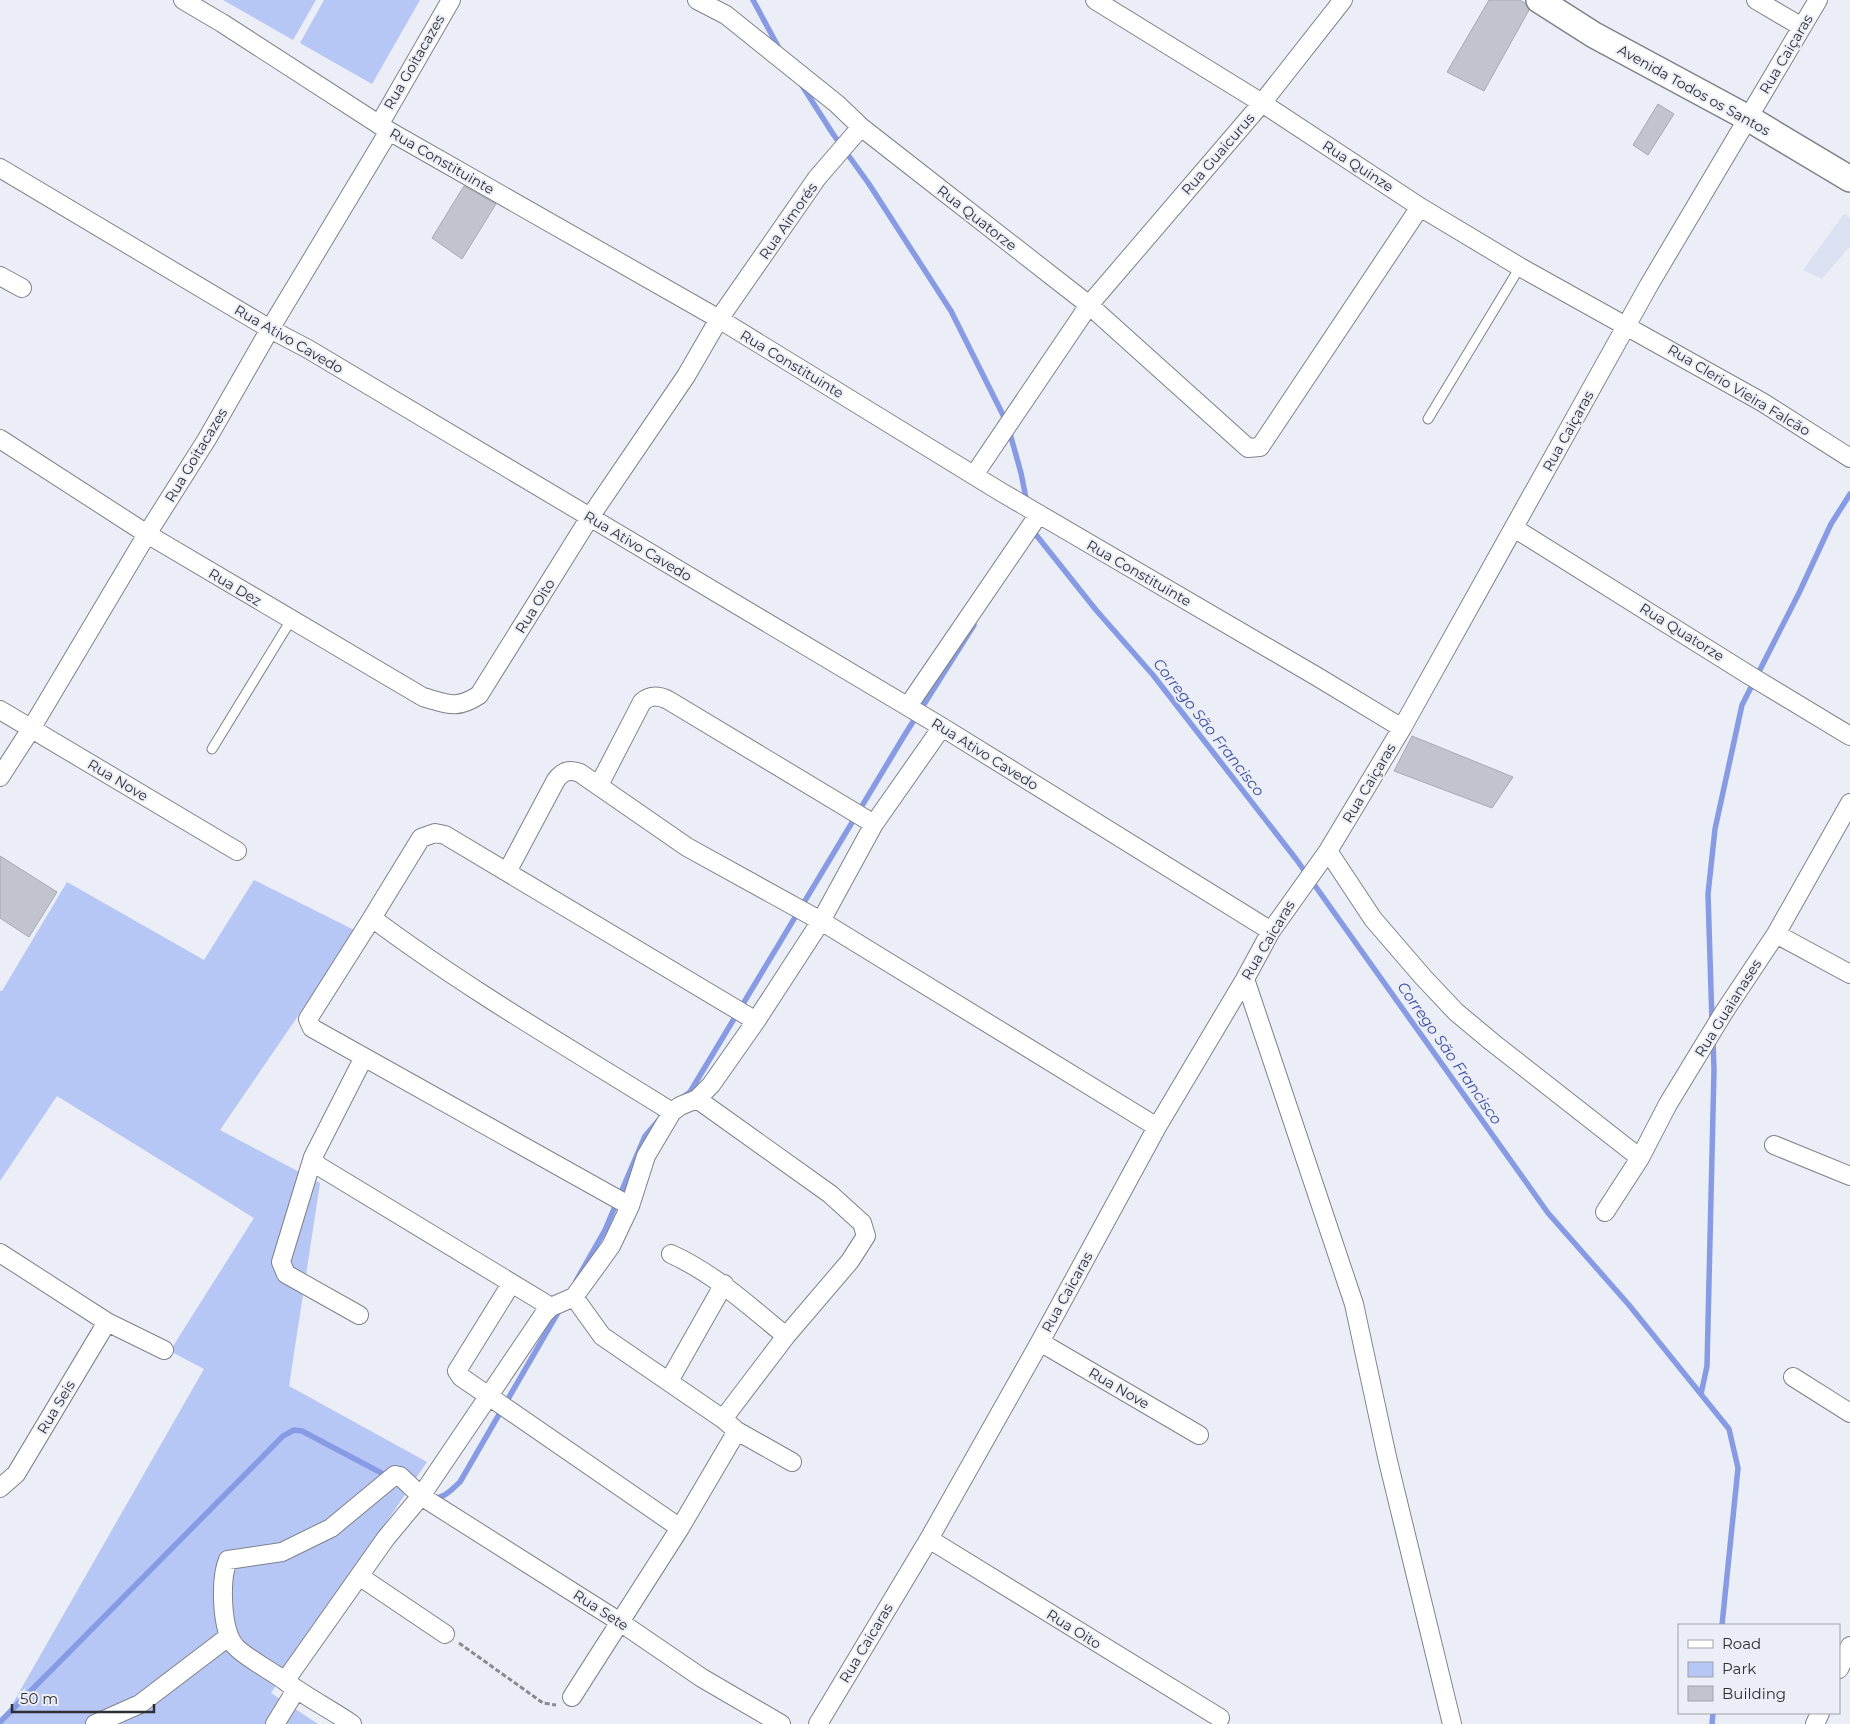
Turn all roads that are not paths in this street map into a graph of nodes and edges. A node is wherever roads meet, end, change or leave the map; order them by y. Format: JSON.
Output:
{"nodes":[{"id":1,"x":183,"y":0,"type":"edge"},
{"id":2,"x":451,"y":0,"type":"edge"},
{"id":3,"x":697,"y":0,"type":"edge"},
{"id":4,"x":1095,"y":0,"type":"edge"},
{"id":5,"x":1343,"y":0,"type":"edge"},
{"id":6,"x":1539,"y":0,"type":"edge"},
{"id":7,"x":1756,"y":0,"type":"edge"},
{"id":8,"x":1818,"y":0,"type":"edge"},
{"id":9,"x":723,"y":7,"type":"edge"},
{"id":10,"x":1802,"y":27,"type":"junction"},
{"id":11,"x":1262,"y":103,"type":"junction"},
{"id":12,"x":1748,"y":118,"type":"junction"},
{"id":13,"x":861,"y":127,"type":"junction"},
{"id":14,"x":384,"y":128,"type":"junction"},
{"id":15,"x":0,"y":168,"type":"edge"},
{"id":16,"x":1850,"y":179,"type":"edge"},
{"id":17,"x":1420,"y":207,"type":"junction"},
{"id":18,"x":1520,"y":268,"type":"junction"},
{"id":19,"x":0,"y":276,"type":"edge"},
{"id":20,"x":22,"y":288,"type":"dead end"},
{"id":21,"x":1089,"y":305,"type":"junction"},
{"id":22,"x":720,"y":319,"type":"junction"},
{"id":23,"x":1626,"y":325,"type":"junction"},
{"id":24,"x":270,"y":329,"type":"junction"},
{"id":25,"x":1428,"y":419,"type":"dead end"},
{"id":26,"x":0,"y":440,"type":"edge"},
{"id":27,"x":1850,"y":458,"type":"edge"},
{"id":28,"x":974,"y":475,"type":"junction"},
{"id":29,"x":590,"y":517,"type":"junction"},
{"id":30,"x":1033,"y":520,"type":"junction"},
{"id":31,"x":1514,"y":528,"type":"junction"},
{"id":32,"x":147,"y":534,"type":"junction"},
{"id":33,"x":291,"y":620,"type":"junction"},
{"id":34,"x":479,"y":695,"type":"joint"},
{"id":35,"x":908,"y":706,"type":"junction"},
{"id":36,"x":0,"y":710,"type":"edge"},
{"id":37,"x":942,"y":727,"type":"junction"},
{"id":38,"x":1402,"y":728,"type":"junction"},
{"id":39,"x":31,"y":729,"type":"junction"},
{"id":40,"x":1850,"y":736,"type":"edge"},
{"id":41,"x":212,"y":749,"type":"dead end"},
{"id":42,"x":0,"y":777,"type":"edge"},
{"id":43,"x":599,"y":785,"type":"junction"},
{"id":44,"x":1850,"y":803,"type":"edge"},
{"id":45,"x":874,"y":824,"type":"junction"},
{"id":46,"x":237,"y":851,"type":"dead end"},
{"id":47,"x":1324,"y":856,"type":"junction"},
{"id":48,"x":507,"y":872,"type":"junction"},
{"id":49,"x":372,"y":918,"type":"junction"},
{"id":50,"x":821,"y":921,"type":"junction"},
{"id":51,"x":1271,"y":931,"type":"junction"},
{"id":52,"x":1776,"y":934,"type":"junction"},
{"id":53,"x":1850,"y":974,"type":"edge"},
{"id":54,"x":1245,"y":979,"type":"junction"},
{"id":55,"x":756,"y":1021,"type":"junction"},
{"id":56,"x":364,"y":1057,"type":"junction"},
{"id":57,"x":697,"y":1099,"type":"junction"},
{"id":58,"x":672,"y":1112,"type":"junction"},
{"id":59,"x":1158,"y":1127,"type":"junction"},
{"id":60,"x":1774,"y":1145,"type":"dead end"},
{"id":61,"x":313,"y":1157,"type":"junction"},
{"id":62,"x":1640,"y":1158,"type":"junction"},
{"id":63,"x":1850,"y":1176,"type":"edge"},
{"id":64,"x":630,"y":1206,"type":"junction"},
{"id":65,"x":1605,"y":1212,"type":"dead end"},
{"id":66,"x":0,"y":1253,"type":"edge"},
{"id":67,"x":671,"y":1254,"type":"dead end"},
{"id":68,"x":511,"y":1284,"type":"junction"},
{"id":69,"x":724,"y":1284,"type":"junction"},
{"id":70,"x":574,"y":1297,"type":"junction"},
{"id":71,"x":551,"y":1308,"type":"junction"},
{"id":72,"x":360,"y":1315,"type":"dead end"},
{"id":73,"x":107,"y":1322,"type":"junction"},
{"id":74,"x":786,"y":1336,"type":"junction"},
{"id":75,"x":1040,"y":1342,"type":"junction"},
{"id":76,"x":164,"y":1350,"type":"dead end"},
{"id":77,"x":1793,"y":1377,"type":"dead end"},
{"id":78,"x":669,"y":1381,"type":"junction"},
{"id":79,"x":488,"y":1396,"type":"junction"},
{"id":80,"x":1850,"y":1413,"type":"edge"},
{"id":81,"x":723,"y":1418,"type":"junction"},
{"id":82,"x":737,"y":1431,"type":"junction"},
{"id":83,"x":1199,"y":1435,"type":"dead end"},
{"id":84,"x":792,"y":1462,"type":"dead end"},
{"id":85,"x":0,"y":1488,"type":"edge"},
{"id":86,"x":420,"y":1496,"type":"junction"},
{"id":87,"x":680,"y":1528,"type":"junction"},
{"id":88,"x":929,"y":1540,"type":"junction"},
{"id":89,"x":359,"y":1576,"type":"junction"},
{"id":90,"x":620,"y":1622,"type":"junction"},
{"id":91,"x":445,"y":1634,"type":"road end"},
{"id":92,"x":228,"y":1637,"type":"junction"},
{"id":93,"x":1850,"y":1646,"type":"edge"},
{"id":94,"x":1840,"y":1666,"type":"edge"},
{"id":95,"x":291,"y":1685,"type":"junction"},
{"id":96,"x":572,"y":1697,"type":"road end"},
{"id":97,"x":1220,"y":1718,"type":"dead end"},
{"id":98,"x":95,"y":1724,"type":"edge"},
{"id":99,"x":274,"y":1724,"type":"edge"},
{"id":100,"x":352,"y":1724,"type":"edge"},
{"id":101,"x":781,"y":1724,"type":"edge"},
{"id":102,"x":818,"y":1724,"type":"edge"},
{"id":103,"x":1452,"y":1724,"type":"edge"}],
"edges":[{"from":1,"to":14,"type":"street","name":"Rua Constituinte"},
{"from":2,"to":14,"type":"street","name":"Rua Goitacazes"},
{"from":3,"to":9,"type":"street","name":"Rua Quatorze"},
{"from":4,"to":11,"type":"street","name":"Rua Quinze"},
{"from":5,"to":11,"type":"street","name":"Rua Guaicurus"},
{"from":6,"to":12,"type":"street","name":"Avenida Todos os Santos"},
{"from":7,"to":10,"type":"street"},
{"from":8,"to":10,"type":"street","name":"Rua Caiçaras"},
{"from":9,"to":13,"type":"street","name":"Rua Quatorze"},
{"from":10,"to":12,"type":"street","name":"Rua Caiçaras"},
{"from":11,"to":17,"type":"street","name":"Rua Quinze"},
{"from":11,"to":21,"type":"street","name":"Rua Guaicurus"},
{"from":12,"to":16,"type":"street","name":"Avenida Todos os Santos"},
{"from":12,"to":23,"type":"street","name":"Rua Caiçaras"},
{"from":13,"to":21,"type":"street","name":"Rua Quatorze"},
{"from":13,"to":22,"type":"street","name":"Rua Aimorés"},
{"from":14,"to":22,"type":"street","name":"Rua Constituinte"},
{"from":14,"to":24,"type":"street","name":"Rua Goitacazes"},
{"from":15,"to":24,"type":"street","name":"Rua Ativo Cavedo"},
{"from":17,"to":18,"type":"street","name":"Rua Quinze"},
{"from":17,"to":21,"type":"street","name":"Rua Quatorze"},
{"from":18,"to":23,"type":"street","name":"Rua Quinze"},
{"from":18,"to":25,"type":"lane"},
{"from":19,"to":20,"type":"street"},
{"from":21,"to":28,"type":"street","name":"Rua Guaicurus"},
{"from":22,"to":28,"type":"street","name":"Rua Constituinte"},
{"from":22,"to":29,"type":"street","name":"Rua Aimorés"},
{"from":23,"to":27,"type":"street","name":"Rua Clerio Vieira Falcão"},
{"from":23,"to":31,"type":"street","name":"Rua Caiçaras"},
{"from":24,"to":29,"type":"street","name":"Rua Ativo Cavedo"},
{"from":24,"to":32,"type":"street","name":"Rua Goitacazes"},
{"from":26,"to":32,"type":"street","name":"Rua Dez"},
{"from":28,"to":30,"type":"street","name":"Rua Constituinte"},
{"from":29,"to":34,"type":"street","name":"Rua Oito"},
{"from":29,"to":35,"type":"street","name":"Rua Ativo Cavedo"},
{"from":30,"to":35,"type":"street"},
{"from":30,"to":38,"type":"street","name":"Rua Constituinte"},
{"from":31,"to":38,"type":"street","name":"Rua Caiçaras"},
{"from":31,"to":40,"type":"street","name":"Rua Quatorze"},
{"from":32,"to":33,"type":"street","name":"Rua Dez"},
{"from":32,"to":39,"type":"street","name":"Rua Goitacazes"},
{"from":33,"to":34,"type":"street","name":"Rua Dez"},
{"from":33,"to":41,"type":"lane"},
{"from":35,"to":37,"type":"street","name":"Rua Ativo Cavedo"},
{"from":36,"to":39,"type":"street","name":"Rua Nove"},
{"from":37,"to":45,"type":"street"},
{"from":37,"to":51,"type":"street","name":"Rua Ativo Cavedo"},
{"from":38,"to":47,"type":"street","name":"Rua Caiçaras"},
{"from":39,"to":42,"type":"street","name":"Rua Goitacazes"},
{"from":39,"to":46,"type":"street","name":"Rua Nove"},
{"from":43,"to":45,"type":"street"},
{"from":43,"to":48,"type":"street"},
{"from":43,"to":50,"type":"street"},
{"from":44,"to":52,"type":"street","name":"Rua Guaianases"},
{"from":45,"to":50,"type":"street"},
{"from":47,"to":51,"type":"street","name":"Rua Caicaras"},
{"from":47,"to":62,"type":"street"},
{"from":48,"to":49,"type":"street"},
{"from":48,"to":55,"type":"street"},
{"from":49,"to":56,"type":"street"},
{"from":49,"to":58,"type":"street"},
{"from":50,"to":55,"type":"street"},
{"from":50,"to":59,"type":"street"},
{"from":51,"to":54,"type":"street","name":"Rua Caicaras"},
{"from":52,"to":53,"type":"street"},
{"from":52,"to":62,"type":"street","name":"Rua Guaianases"},
{"from":54,"to":59,"type":"street","name":"Rua Caicaras"},
{"from":54,"to":103,"type":"street"},
{"from":55,"to":57,"type":"street"},
{"from":56,"to":61,"type":"street"},
{"from":56,"to":64,"type":"street"},
{"from":57,"to":58,"type":"street"},
{"from":57,"to":74,"type":"street"},
{"from":58,"to":64,"type":"street"},
{"from":59,"to":75,"type":"street","name":"Rua Caicaras"},
{"from":60,"to":63,"type":"street"},
{"from":61,"to":68,"type":"street"},
{"from":61,"to":72,"type":"street"},
{"from":62,"to":65,"type":"street","name":"Rua Guaianases"},
{"from":64,"to":70,"type":"street"},
{"from":66,"to":73,"type":"street"},
{"from":67,"to":69,"type":"street"},
{"from":68,"to":71,"type":"street"},
{"from":68,"to":79,"type":"street"},
{"from":69,"to":74,"type":"street"},
{"from":69,"to":78,"type":"street"},
{"from":70,"to":71,"type":"street"},
{"from":70,"to":78,"type":"street"},
{"from":71,"to":79,"type":"street"},
{"from":73,"to":76,"type":"street"},
{"from":73,"to":85,"type":"street","name":"Rua Seis"},
{"from":74,"to":81,"type":"street"},
{"from":75,"to":83,"type":"street","name":"Rua Nove"},
{"from":75,"to":88,"type":"street","name":"Rua Caicaras"},
{"from":77,"to":80,"type":"street"},
{"from":78,"to":81,"type":"street"},
{"from":79,"to":86,"type":"street"},
{"from":79,"to":87,"type":"street"},
{"from":81,"to":82,"type":"street"},
{"from":82,"to":84,"type":"street"},
{"from":82,"to":87,"type":"street"},
{"from":86,"to":89,"type":"street"},
{"from":86,"to":90,"type":"street","name":"Rua Sete"},
{"from":86,"to":92,"type":"street","name":"Rua Sete"},
{"from":87,"to":90,"type":"street"},
{"from":88,"to":97,"type":"street","name":"Rua Oito"},
{"from":88,"to":102,"type":"street","name":"Rua Caicaras"},
{"from":89,"to":91,"type":"street"},
{"from":89,"to":95,"type":"street"},
{"from":90,"to":96,"type":"street"},
{"from":90,"to":101,"type":"street","name":"Rua Sete"},
{"from":92,"to":95,"type":"street"},
{"from":92,"to":98,"type":"street"},
{"from":93,"to":94,"type":"street"},
{"from":95,"to":99,"type":"street"},
{"from":95,"to":100,"type":"street"}]}
